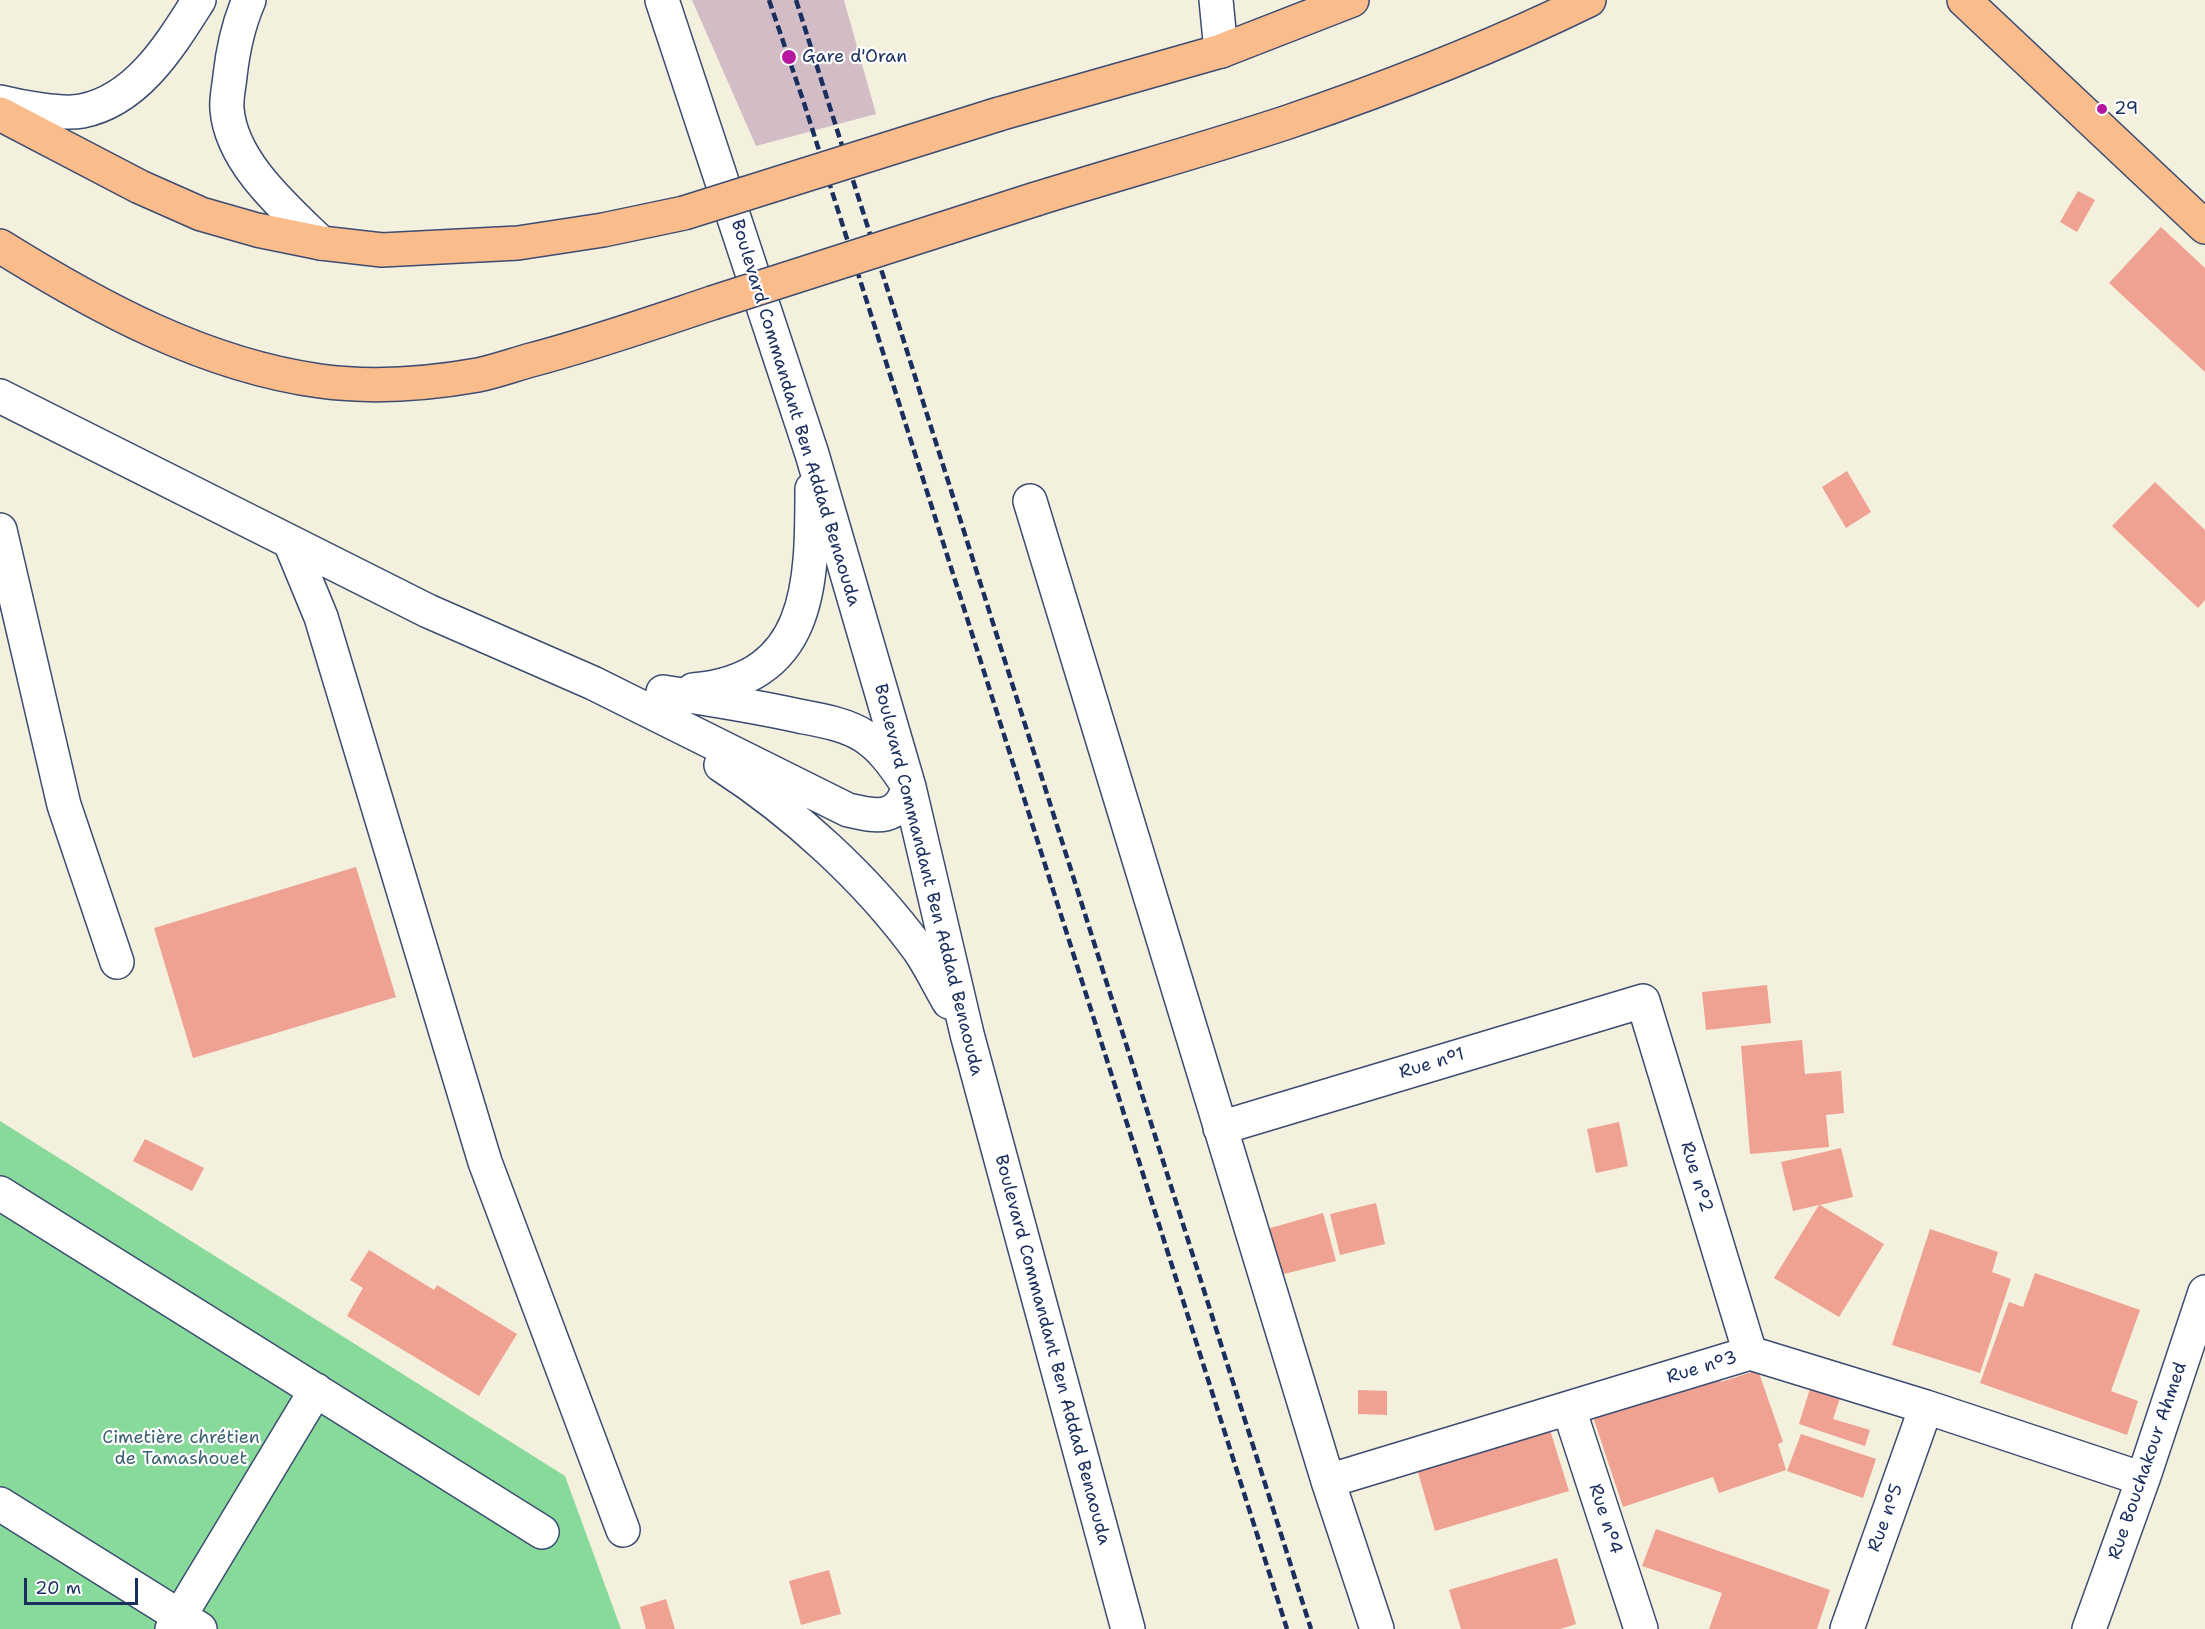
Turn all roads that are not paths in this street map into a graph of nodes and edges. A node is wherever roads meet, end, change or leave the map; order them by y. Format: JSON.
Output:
{"nodes":[{"id":1,"x":199,"y":0,"type":"edge"},
{"id":2,"x":249,"y":0,"type":"edge"},
{"id":3,"x":662,"y":0,"type":"edge"},
{"id":4,"x":1216,"y":0,"type":"edge"},
{"id":5,"x":1352,"y":0,"type":"edge"},
{"id":6,"x":1589,"y":0,"type":"edge"},
{"id":7,"x":1974,"y":3,"type":"edge"},
{"id":8,"x":1221,"y":51,"type":"junction"},
{"id":9,"x":0,"y":102,"type":"edge"},
{"id":10,"x":0,"y":114,"type":"edge"},
{"id":11,"x":2205,"y":226,"type":"edge"},
{"id":12,"x":321,"y":243,"type":"junction"},
{"id":13,"x":0,"y":246,"type":"edge"},
{"id":14,"x":0,"y":396,"type":"edge"},
{"id":15,"x":812,"y":454,"type":"junction"},
{"id":16,"x":1030,"y":501,"type":"dead end"},
{"id":17,"x":0,"y":531,"type":"edge"},
{"id":18,"x":290,"y":542,"type":"junction"},
{"id":19,"x":593,"y":683,"type":"junction"},
{"id":20,"x":663,"y":692,"type":"junction"},
{"id":21,"x":909,"y":787,"type":"junction"},
{"id":22,"x":117,"y":962,"type":"dead end"},
{"id":23,"x":1643,"y":1001,"type":"joint"},
{"id":24,"x":967,"y":1034,"type":"junction"},
{"id":25,"x":1220,"y":1128,"type":"junction"},
{"id":26,"x":0,"y":1193,"type":"edge"},
{"id":27,"x":2205,"y":1292,"type":"edge"},
{"id":28,"x":1750,"y":1353,"type":"junction"},
{"id":29,"x":316,"y":1390,"type":"junction"},
{"id":30,"x":1926,"y":1407,"type":"junction"},
{"id":31,"x":1569,"y":1409,"type":"junction"},
{"id":32,"x":2143,"y":1479,"type":"junction"},
{"id":33,"x":1328,"y":1481,"type":"junction"},
{"id":34,"x":0,"y":1504,"type":"edge"},
{"id":35,"x":622,"y":1530,"type":"dead end"},
{"id":36,"x":542,"y":1532,"type":"dead end"},
{"id":37,"x":184,"y":1625,"type":"edge"},
{"id":38,"x":1128,"y":1629,"type":"edge"},
{"id":39,"x":1377,"y":1629,"type":"edge"},
{"id":40,"x":1641,"y":1629,"type":"edge"},
{"id":41,"x":1847,"y":1629,"type":"edge"},
{"id":42,"x":2089,"y":1629,"type":"edge"}],
"edges":[{"from":1,"to":9,"type":"street"},
{"from":2,"to":12,"type":"street"},
{"from":3,"to":15,"type":"street","name":"Boulevard Commandant Ben Addad Benaouda"},
{"from":4,"to":8,"type":"street"},
{"from":5,"to":8,"type":"main road"},
{"from":6,"to":13,"type":"main road","bridge":true},
{"from":7,"to":11,"type":"main road"},
{"from":8,"to":12,"type":"main road","bridge":true},
{"from":10,"to":12,"type":"main road"},
{"from":14,"to":18,"type":"street"},
{"from":15,"to":20,"type":"street"},
{"from":15,"to":21,"type":"street","name":"Boulevard Commandant Ben Addad Benaouda"},
{"from":16,"to":25,"type":"street"},
{"from":17,"to":22,"type":"street"},
{"from":18,"to":19,"type":"street"},
{"from":18,"to":35,"type":"street"},
{"from":19,"to":20,"type":"street"},
{"from":19,"to":21,"type":"street"},
{"from":19,"to":24,"type":"street"},
{"from":20,"to":21,"type":"street"},
{"from":21,"to":24,"type":"street","name":"Boulevard Commandant Ben Addad Benaouda"},
{"from":23,"to":25,"type":"street","name":"Rue n°1"},
{"from":23,"to":28,"type":"street","name":"Rue n°2"},
{"from":24,"to":38,"type":"street","name":"Boulevard Commandant Ben Addad Benaouda"},
{"from":25,"to":33,"type":"street"},
{"from":26,"to":29,"type":"street"},
{"from":27,"to":32,"type":"street","name":"Rue Bouchakour Ahmed"},
{"from":28,"to":30,"type":"street","name":"Rue n°3"},
{"from":28,"to":31,"type":"street","name":"Rue n°3"},
{"from":29,"to":36,"type":"street"},
{"from":29,"to":37,"type":"street"},
{"from":30,"to":32,"type":"street","name":"Rue n°3"},
{"from":30,"to":41,"type":"street","name":"Rue n°5"},
{"from":31,"to":33,"type":"street","name":"Rue n°3"},
{"from":31,"to":40,"type":"street","name":"Rue n°4"},
{"from":32,"to":42,"type":"street","name":"Rue Bouchakour Ahmed"},
{"from":33,"to":39,"type":"street"},
{"from":34,"to":37,"type":"street"}]}
